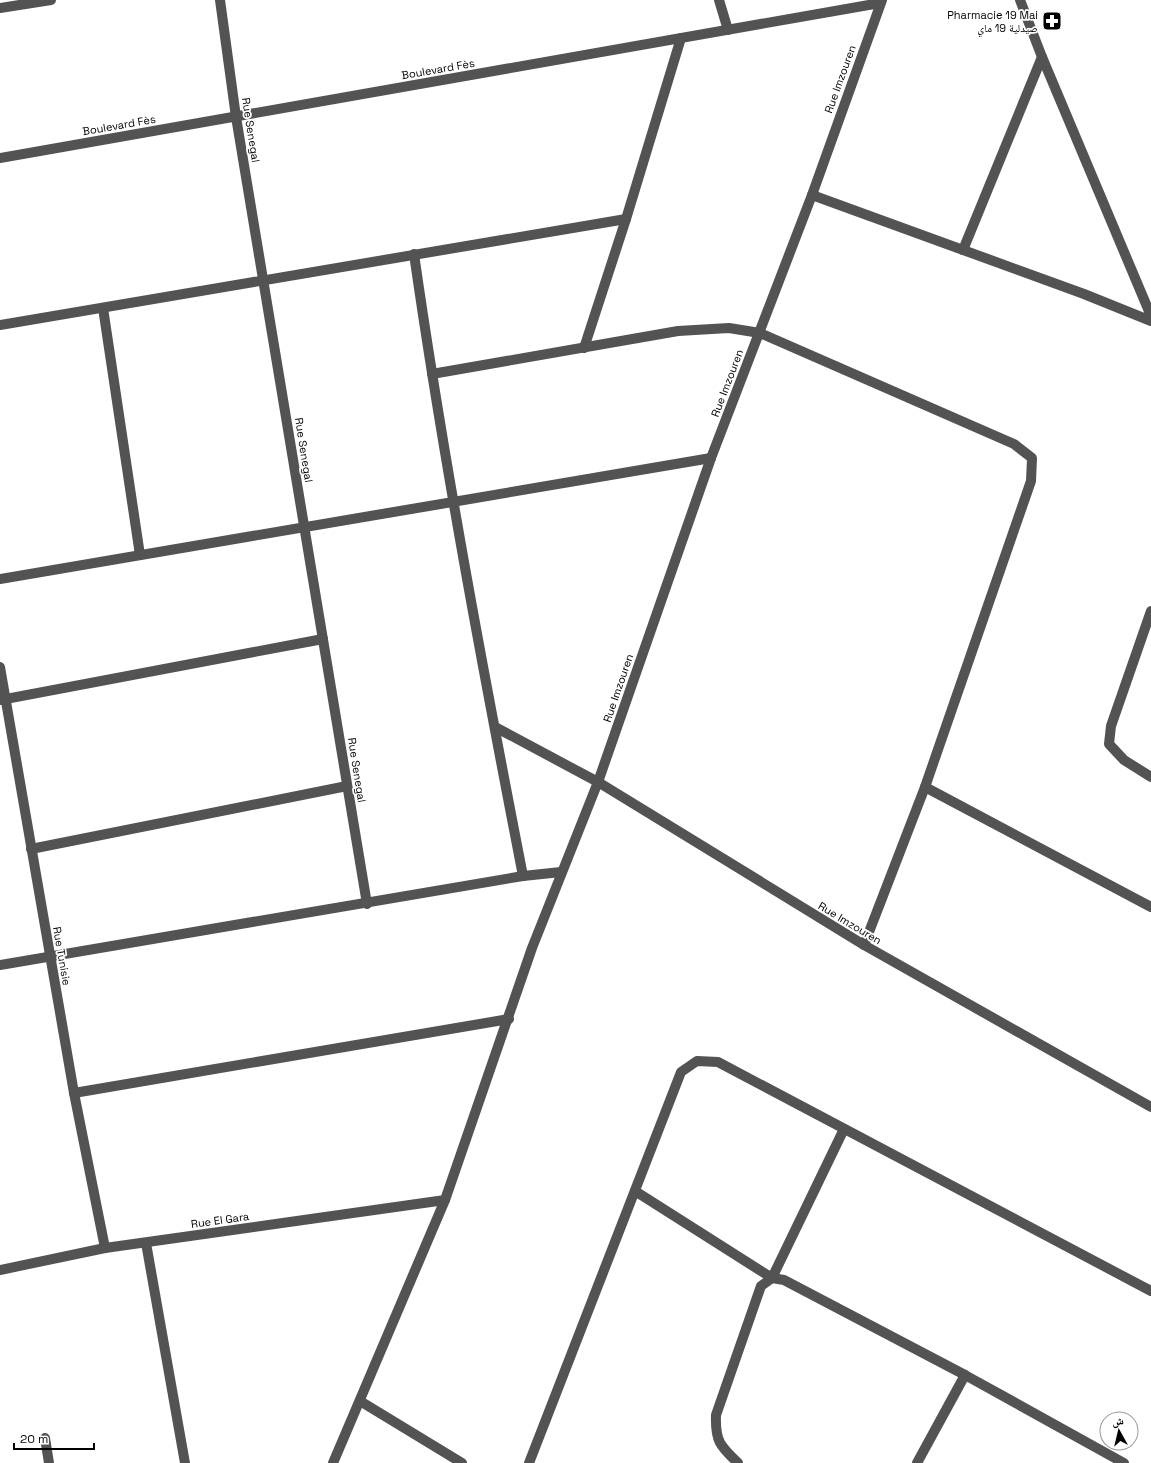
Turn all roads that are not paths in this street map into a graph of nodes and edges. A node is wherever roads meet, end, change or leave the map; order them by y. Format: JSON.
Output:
{"nodes":[{"id":1,"x":51,"y":0,"type":"edge"},
{"id":2,"x":220,"y":0,"type":"edge"},
{"id":3,"x":718,"y":0,"type":"edge"},
{"id":4,"x":1020,"y":0,"type":"edge"},
{"id":5,"x":19,"y":2,"type":"edge"},
{"id":6,"x":881,"y":2,"type":"edge"},
{"id":7,"x":0,"y":8,"type":"edge"},
{"id":8,"x":728,"y":30,"type":"junction"},
{"id":9,"x":681,"y":38,"type":"junction"},
{"id":10,"x":1042,"y":57,"type":"junction"},
{"id":11,"x":236,"y":116,"type":"junction"},
{"id":12,"x":0,"y":158,"type":"edge"},
{"id":13,"x":812,"y":195,"type":"junction"},
{"id":14,"x":626,"y":219,"type":"junction"},
{"id":15,"x":963,"y":250,"type":"junction"},
{"id":16,"x":414,"y":254,"type":"junction"},
{"id":17,"x":264,"y":280,"type":"junction"},
{"id":18,"x":103,"y":308,"type":"junction"},
{"id":19,"x":1151,"y":316,"type":"edge"},
{"id":20,"x":1151,"y":321,"type":"edge"},
{"id":21,"x":0,"y":326,"type":"edge"},
{"id":22,"x":760,"y":333,"type":"junction"},
{"id":23,"x":584,"y":348,"type":"junction"},
{"id":24,"x":432,"y":374,"type":"junction"},
{"id":25,"x":711,"y":458,"type":"junction"},
{"id":26,"x":453,"y":501,"type":"junction"},
{"id":27,"x":304,"y":526,"type":"junction"},
{"id":28,"x":140,"y":555,"type":"junction"},
{"id":29,"x":0,"y":579,"type":"edge"},
{"id":30,"x":1151,"y":611,"type":"edge"},
{"id":31,"x":323,"y":639,"type":"junction"},
{"id":32,"x":0,"y":667,"type":"edge"},
{"id":33,"x":3,"y":700,"type":"edge"},
{"id":34,"x":494,"y":728,"type":"junction"},
{"id":35,"x":1151,"y":777,"type":"edge"},
{"id":36,"x":598,"y":782,"type":"junction"},
{"id":37,"x":347,"y":786,"type":"junction"},
{"id":38,"x":925,"y":787,"type":"junction"},
{"id":39,"x":31,"y":849,"type":"junction"},
{"id":40,"x":561,"y":872,"type":"junction"},
{"id":41,"x":523,"y":876,"type":"junction"},
{"id":42,"x":367,"y":904,"type":"junction"},
{"id":43,"x":1151,"y":907,"type":"edge"},
{"id":44,"x":864,"y":945,"type":"junction"},
{"id":45,"x":50,"y":956,"type":"junction"},
{"id":46,"x":0,"y":965,"type":"edge"},
{"id":47,"x":509,"y":1019,"type":"junction"},
{"id":48,"x":74,"y":1093,"type":"junction"},
{"id":49,"x":1151,"y":1107,"type":"edge"},
{"id":50,"x":844,"y":1129,"type":"junction"},
{"id":51,"x":635,"y":1191,"type":"junction"},
{"id":52,"x":445,"y":1200,"type":"junction"},
{"id":53,"x":146,"y":1243,"type":"junction"},
{"id":54,"x":105,"y":1248,"type":"junction"},
{"id":55,"x":0,"y":1270,"type":"edge"},
{"id":56,"x":772,"y":1278,"type":"junction"},
{"id":57,"x":1151,"y":1291,"type":"edge"},
{"id":58,"x":965,"y":1375,"type":"junction"},
{"id":59,"x":360,"y":1401,"type":"junction"},
{"id":60,"x":45,"y":1438,"type":"dead end"},
{"id":61,"x":49,"y":1463,"type":"edge"},
{"id":62,"x":185,"y":1463,"type":"edge"},
{"id":63,"x":333,"y":1463,"type":"edge"},
{"id":64,"x":462,"y":1463,"type":"edge"},
{"id":65,"x":529,"y":1463,"type":"edge"},
{"id":66,"x":738,"y":1463,"type":"edge"},
{"id":67,"x":917,"y":1463,"type":"edge"},
{"id":68,"x":1124,"y":1463,"type":"edge"}],
"edges":[{"from":1,"to":5,"type":"street"},
{"from":2,"to":11,"type":"street","name":"Rue Senegal"},
{"from":3,"to":8,"type":"street"},
{"from":4,"to":10,"type":"street"},
{"from":5,"to":7,"type":"street"},
{"from":6,"to":8,"type":"street","name":"Boulevard Fès"},
{"from":6,"to":13,"type":"street","name":"Rue Imzouren"},
{"from":8,"to":9,"type":"street","name":"Boulevard Fès"},
{"from":9,"to":11,"type":"street","name":"Boulevard Fès"},
{"from":9,"to":14,"type":"street"},
{"from":10,"to":15,"type":"street"},
{"from":10,"to":19,"type":"street"},
{"from":11,"to":12,"type":"street","name":"Boulevard Fès"},
{"from":11,"to":17,"type":"street","name":"Rue Senegal"},
{"from":13,"to":15,"type":"street"},
{"from":13,"to":22,"type":"street","name":"Rue Imzouren"},
{"from":14,"to":16,"type":"street"},
{"from":14,"to":23,"type":"street"},
{"from":15,"to":20,"type":"street"},
{"from":16,"to":17,"type":"street"},
{"from":16,"to":24,"type":"street"},
{"from":17,"to":18,"type":"street"},
{"from":17,"to":27,"type":"street","name":"Rue Senegal"},
{"from":18,"to":21,"type":"street"},
{"from":18,"to":28,"type":"street"},
{"from":22,"to":23,"type":"street"},
{"from":22,"to":25,"type":"street","name":"Rue Imzouren"},
{"from":22,"to":38,"type":"street"},
{"from":23,"to":24,"type":"street"},
{"from":24,"to":26,"type":"street"},
{"from":25,"to":26,"type":"street"},
{"from":25,"to":36,"type":"street","name":"Rue Imzouren"},
{"from":26,"to":27,"type":"street"},
{"from":26,"to":34,"type":"street"},
{"from":27,"to":28,"type":"street"},
{"from":27,"to":31,"type":"street","name":"Rue Senegal"},
{"from":28,"to":29,"type":"street"},
{"from":30,"to":35,"type":"street"},
{"from":31,"to":33,"type":"street"},
{"from":31,"to":37,"type":"street","name":"Rue Senegal"},
{"from":32,"to":33,"type":"street","name":"Rue Tunisie"},
{"from":33,"to":39,"type":"street","name":"Rue Tunisie"},
{"from":34,"to":36,"type":"street"},
{"from":34,"to":41,"type":"street"},
{"from":36,"to":40,"type":"street"},
{"from":36,"to":44,"type":"street","name":"Rue Imzouren"},
{"from":37,"to":39,"type":"street"},
{"from":37,"to":42,"type":"street","name":"Rue Senegal"},
{"from":38,"to":43,"type":"street"},
{"from":38,"to":44,"type":"street"},
{"from":39,"to":45,"type":"street","name":"Rue Tunisie"},
{"from":40,"to":41,"type":"street"},
{"from":40,"to":47,"type":"street"},
{"from":41,"to":42,"type":"street"},
{"from":42,"to":45,"type":"street"},
{"from":44,"to":49,"type":"street","name":"Rue Imzouren"},
{"from":45,"to":46,"type":"street"},
{"from":45,"to":48,"type":"street","name":"Rue Tunisie"},
{"from":47,"to":48,"type":"street"},
{"from":47,"to":52,"type":"street"},
{"from":48,"to":54,"type":"street","name":"Rue Tunisie"},
{"from":50,"to":51,"type":"street"},
{"from":50,"to":56,"type":"street"},
{"from":50,"to":57,"type":"street"},
{"from":51,"to":56,"type":"street"},
{"from":51,"to":65,"type":"street"},
{"from":52,"to":53,"type":"street","name":"Rue El Gara"},
{"from":52,"to":59,"type":"street"},
{"from":53,"to":54,"type":"street","name":"Rue El Gara"},
{"from":53,"to":62,"type":"street"},
{"from":54,"to":55,"type":"street","name":"Rue El Gara"},
{"from":56,"to":58,"type":"street"},
{"from":56,"to":66,"type":"street"},
{"from":58,"to":67,"type":"street"},
{"from":58,"to":68,"type":"street"},
{"from":59,"to":63,"type":"street"},
{"from":59,"to":64,"type":"street"},
{"from":60,"to":61,"type":"street"}]}
